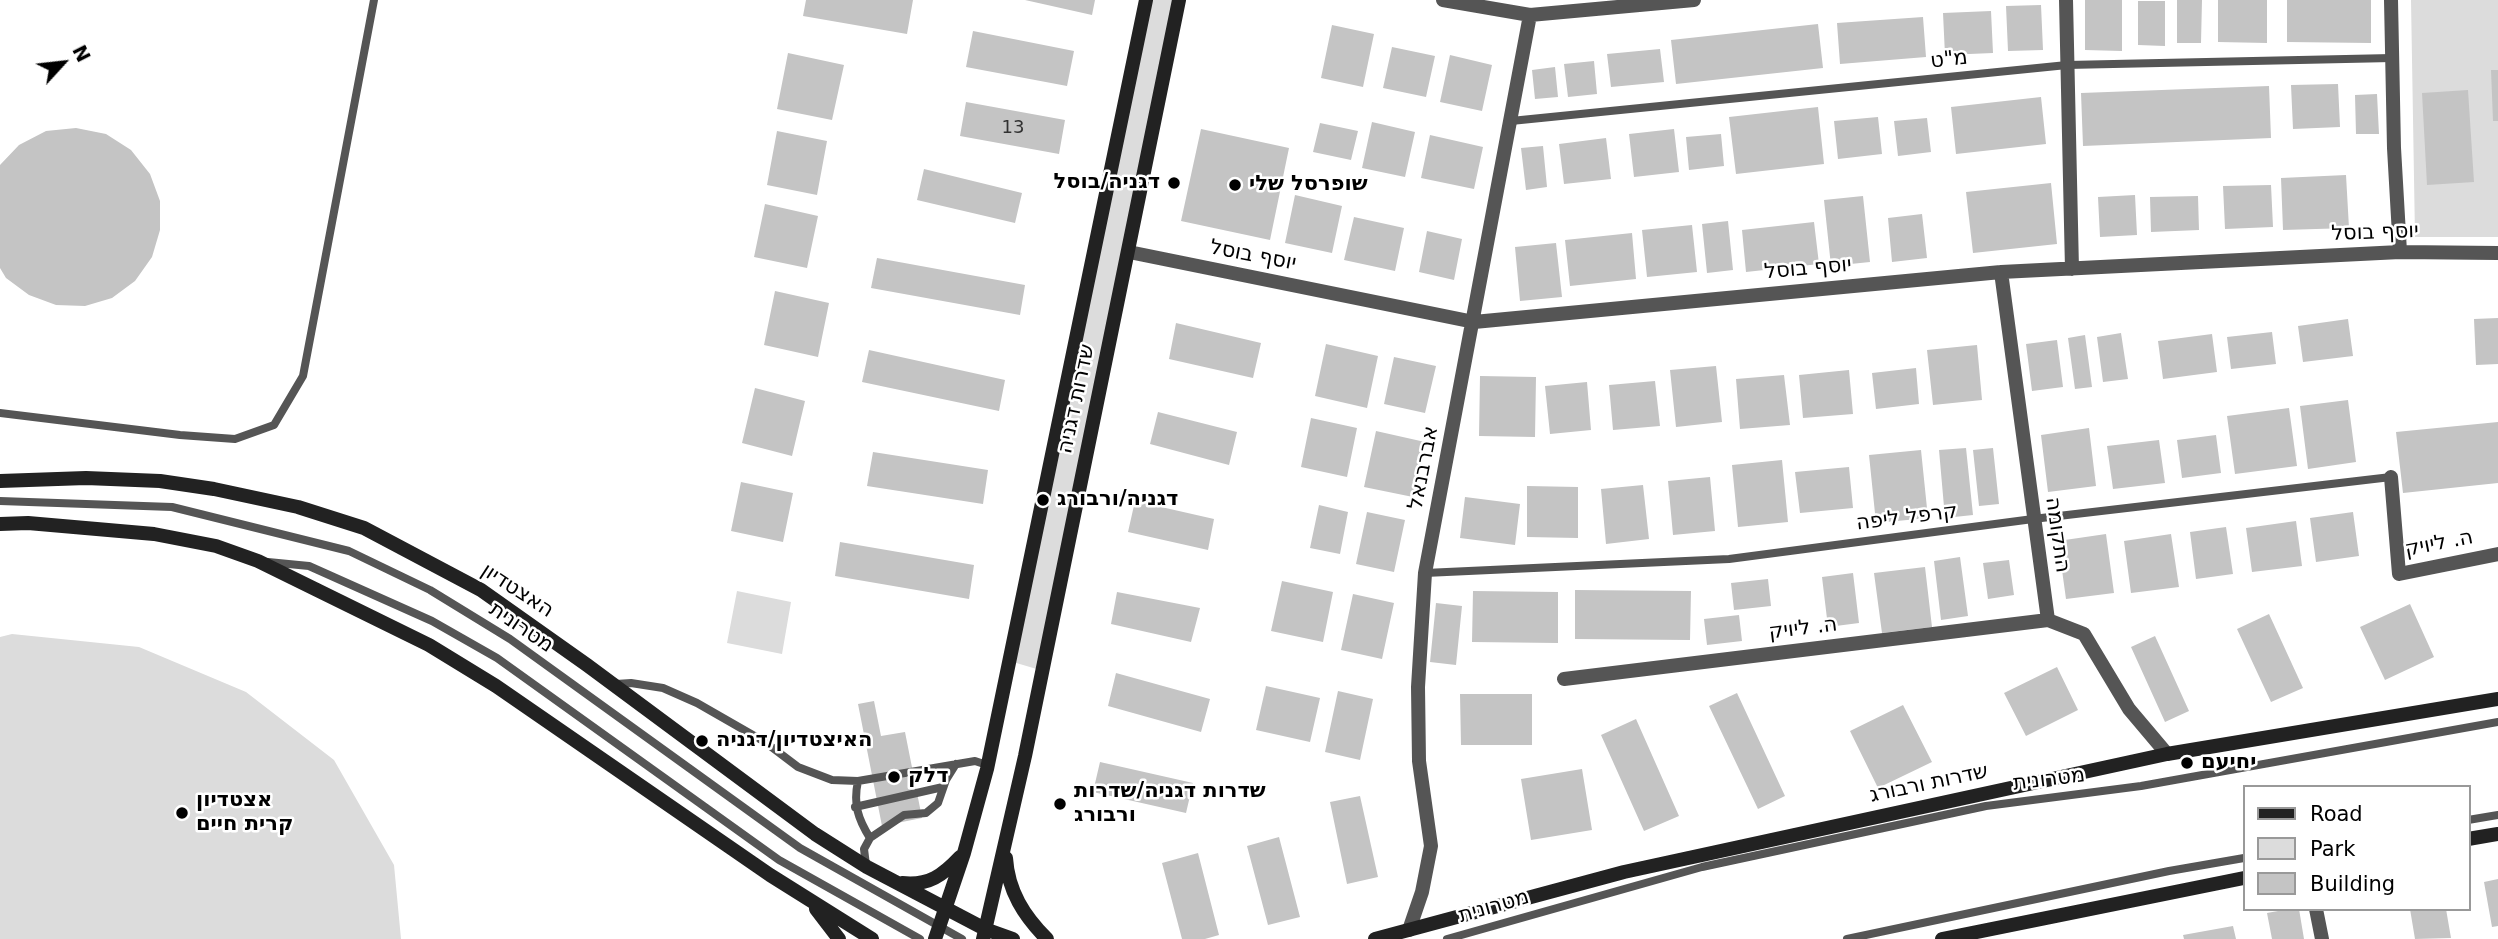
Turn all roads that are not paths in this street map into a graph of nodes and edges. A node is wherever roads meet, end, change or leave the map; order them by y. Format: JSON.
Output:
{"nodes":[{"id":1,"x":374,"y":0,"type":"edge"},
{"id":2,"x":1146,"y":0,"type":"edge"},
{"id":3,"x":1179,"y":0,"type":"edge"},
{"id":4,"x":1443,"y":0,"type":"edge"},
{"id":5,"x":1694,"y":0,"type":"edge"},
{"id":6,"x":2066,"y":0,"type":"edge"},
{"id":7,"x":2391,"y":0,"type":"edge"},
{"id":8,"x":1568,"y":6,"type":"edge"},
{"id":9,"x":1530,"y":15,"type":"junction"},
{"id":10,"x":2392,"y":58,"type":"junction"},
{"id":11,"x":2067,"y":65,"type":"junction"},
{"id":12,"x":1511,"y":121,"type":"junction"},
{"id":13,"x":2400,"y":252,"type":"junction"},
{"id":14,"x":1129,"y":253,"type":"junction"},
{"id":15,"x":2498,"y":253,"type":"edge"},
{"id":16,"x":2071,"y":269,"type":"junction"},
{"id":17,"x":2001,"y":272,"type":"junction"},
{"id":18,"x":1474,"y":322,"type":"junction"},
{"id":19,"x":0,"y":413,"type":"edge"},
{"id":20,"x":2391,"y":477,"type":"joint"},
{"id":21,"x":0,"y":481,"type":"edge"},
{"id":22,"x":0,"y":501,"type":"edge"},
{"id":23,"x":2033,"y":519,"type":"junction"},
{"id":24,"x":0,"y":524,"type":"edge"},
{"id":25,"x":2498,"y":554,"type":"edge"},
{"id":26,"x":258,"y":561,"type":"junction"},
{"id":27,"x":1425,"y":573,"type":"junction"},
{"id":28,"x":2048,"y":620,"type":"junction"},
{"id":29,"x":1564,"y":679,"type":"dead end"},
{"id":30,"x":613,"y":684,"type":"junction"},
{"id":31,"x":2498,"y":699,"type":"edge"},
{"id":32,"x":2498,"y":722,"type":"edge"},
{"id":33,"x":2167,"y":754,"type":"junction"},
{"id":34,"x":956,"y":764,"type":"junction"},
{"id":35,"x":987,"y":769,"type":"junction"},
{"id":36,"x":858,"y":781,"type":"junction"},
{"id":37,"x":943,"y":787,"type":"junction"},
{"id":38,"x":855,"y":807,"type":"junction"},
{"id":39,"x":2498,"y":815,"type":"edge"},
{"id":40,"x":2470,"y":820,"type":"edge"},
{"id":41,"x":2498,"y":834,"type":"edge"},
{"id":42,"x":870,"y":838,"type":"junction"},
{"id":43,"x":2470,"y":839,"type":"edge"},
{"id":44,"x":1005,"y":843,"type":"junction"},
{"id":45,"x":964,"y":853,"type":"junction"},
{"id":46,"x":2242,"y":858,"type":"edge"},
{"id":47,"x":867,"y":867,"type":"junction"},
{"id":48,"x":2242,"y":878,"type":"edge"},
{"id":49,"x":897,"y":882,"type":"junction"},
{"id":50,"x":808,"y":900,"type":"junction"},
{"id":51,"x":945,"y":907,"type":"junction"},
{"id":52,"x":2316,"y":911,"type":"edge"},
{"id":53,"x":1409,"y":930,"type":"junction"},
{"id":54,"x":937,"y":933,"type":"edge"},
{"id":55,"x":984,"y":934,"type":"edge"},
{"id":56,"x":839,"y":939,"type":"edge"},
{"id":57,"x":872,"y":939,"type":"edge"},
{"id":58,"x":920,"y":939,"type":"edge"},
{"id":59,"x":962,"y":939,"type":"edge"},
{"id":60,"x":1013,"y":939,"type":"edge"},
{"id":61,"x":1047,"y":939,"type":"edge"},
{"id":62,"x":1375,"y":939,"type":"edge"},
{"id":63,"x":1447,"y":939,"type":"edge"},
{"id":64,"x":1847,"y":939,"type":"edge"},
{"id":65,"x":1942,"y":939,"type":"edge"},
{"id":66,"x":2322,"y":939,"type":"edge"}],
"edges":[{"from":1,"to":19,"type":"lane"},
{"from":2,"to":35,"type":"main road","name":"שדרות דגניה"},
{"from":3,"to":14,"type":"main road","name":"שדרות דגניה"},
{"from":4,"to":9,"type":"street"},
{"from":5,"to":8,"type":"street"},
{"from":6,"to":11,"type":"street"},
{"from":7,"to":10,"type":"street"},
{"from":8,"to":9,"type":"street"},
{"from":9,"to":12,"type":"street","name":"אברבנאל"},
{"from":10,"to":11,"type":"lane","name":"מ\"ט"},
{"from":10,"to":13,"type":"street"},
{"from":11,"to":12,"type":"lane","name":"מ\"ט"},
{"from":11,"to":16,"type":"street"},
{"from":12,"to":18,"type":"street","name":"אברבנאל"},
{"from":13,"to":15,"type":"street","name":"יוסף בוסל"},
{"from":13,"to":16,"type":"street","name":"יוסף בוסל"},
{"from":14,"to":18,"type":"street","name":"יוסף בוסל"},
{"from":14,"to":44,"type":"main road","name":"שדרות דגניה"},
{"from":16,"to":17,"type":"street","name":"יוסף בוסל"},
{"from":17,"to":18,"type":"street","name":"יוסף בוסל"},
{"from":17,"to":23,"type":"street","name":"התקומה"},
{"from":18,"to":27,"type":"street","name":"אברבנאל"},
{"from":20,"to":23,"type":"lane","name":"קרפל ליפה"},
{"from":20,"to":25,"type":"street","name":"ה. ליויק"},
{"from":21,"to":30,"type":"main road","name":"האצטדיון"},
{"from":22,"to":54,"type":"lane","name":"מטרונית"},
{"from":23,"to":27,"type":"lane","name":"קרפל ליפה"},
{"from":23,"to":28,"type":"street","name":"התקומה"},
{"from":24,"to":26,"type":"main road"},
{"from":26,"to":50,"type":"main road"},
{"from":26,"to":58,"type":"lane","name":"מטרונית"},
{"from":27,"to":53,"type":"street","name":"אברבנאל"},
{"from":28,"to":29,"type":"street","name":"ה. ליויק"},
{"from":28,"to":33,"type":"street"},
{"from":30,"to":36,"type":"lane"},
{"from":30,"to":47,"type":"main road","name":"האצטדיון"},
{"from":31,"to":33,"type":"main road","name":"שדרות ורבורג"},
{"from":32,"to":63,"type":"lane","name":"מטרונית"},
{"from":33,"to":53,"type":"main road","name":"שדרות ורבורג"},
{"from":34,"to":35,"type":"lane"},
{"from":34,"to":36,"type":"lane"},
{"from":34,"to":37,"type":"lane"},
{"from":35,"to":45,"type":"main road","name":"שדרות דגניה"},
{"from":36,"to":38,"type":"lane"},
{"from":37,"to":38,"type":"lane"},
{"from":37,"to":42,"type":"lane"},
{"from":38,"to":42,"type":"lane"},
{"from":39,"to":40,"type":"lane"},
{"from":41,"to":43,"type":"main road"},
{"from":42,"to":47,"type":"lane"},
{"from":44,"to":55,"type":"main road","name":"שדרות דגניה"},
{"from":44,"to":61,"type":"main road"},
{"from":45,"to":49,"type":"main road"},
{"from":45,"to":51,"type":"main road","name":"שדרות דגניה"},
{"from":46,"to":64,"type":"lane"},
{"from":47,"to":49,"type":"main road","name":"האצטדיון"},
{"from":48,"to":65,"type":"main road"},
{"from":49,"to":51,"type":"main road","name":"האצטדיון"},
{"from":50,"to":56,"type":"main road"},
{"from":50,"to":57,"type":"main road"},
{"from":51,"to":54,"type":"main road","name":"שדרות דגניה"},
{"from":51,"to":55,"type":"main road"},
{"from":52,"to":66,"type":"street"},
{"from":53,"to":62,"type":"main road","name":"שדרות ורבורג"},
{"from":54,"to":59,"type":"lane","name":"מטרונית"},
{"from":55,"to":60,"type":"main road"}]}
